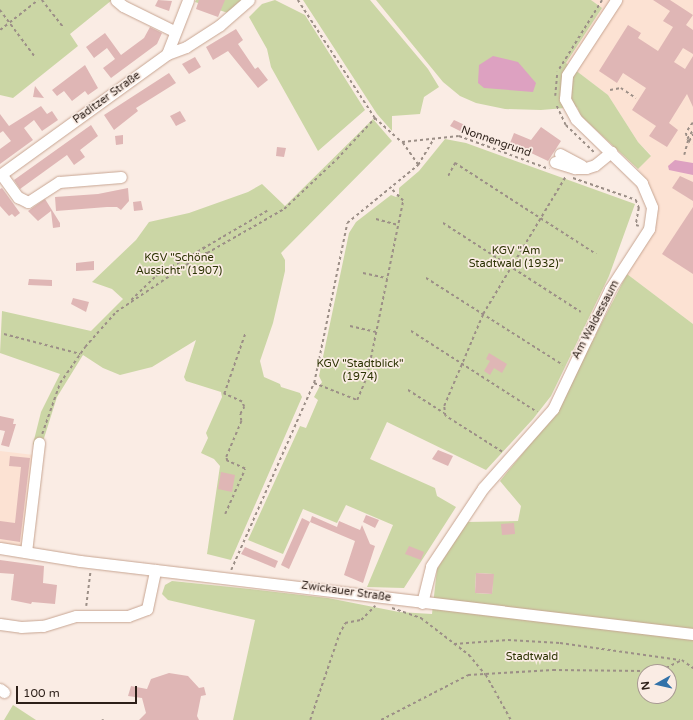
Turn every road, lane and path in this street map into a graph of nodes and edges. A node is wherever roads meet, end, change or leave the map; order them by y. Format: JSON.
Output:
{"nodes":[{"id":1,"x":38,"y":0,"type":"edge"},
{"id":2,"x":42,"y":0,"type":"edge"},
{"id":3,"x":116,"y":0,"type":"edge"},
{"id":4,"x":188,"y":0,"type":"edge"},
{"id":5,"x":298,"y":0,"type":"edge"},
{"id":6,"x":602,"y":0,"type":"edge"},
{"id":7,"x":616,"y":0,"type":"edge"},
{"id":8,"x":245,"y":1,"type":"edge"},
{"id":9,"x":0,"y":10,"type":"edge"},
{"id":10,"x":10,"y":22,"type":"junction"},
{"id":11,"x":63,"y":27,"type":"dead end"},
{"id":12,"x":0,"y":30,"type":"edge"},
{"id":13,"x":174,"y":31,"type":"junction"},
{"id":14,"x":167,"y":54,"type":"junction"},
{"id":15,"x":35,"y":57,"type":"dead end"},
{"id":16,"x":610,"y":90,"type":"dead end"},
{"id":17,"x":636,"y":98,"type":"dead end"},
{"id":18,"x":376,"y":118,"type":"junction"},
{"id":19,"x":693,"y":123,"type":"edge"},
{"id":20,"x":693,"y":130,"type":"edge"},
{"id":21,"x":693,"y":134,"type":"edge"},
{"id":22,"x":435,"y":137,"type":"junction"},
{"id":23,"x":688,"y":140,"type":"junction"},
{"id":24,"x":402,"y":142,"type":"junction"},
{"id":25,"x":693,"y":144,"type":"edge"},
{"id":26,"x":611,"y":152,"type":"junction"},
{"id":27,"x":684,"y":155,"type":"dead end"},
{"id":28,"x":602,"y":160,"type":"junction"},
{"id":29,"x":555,"y":162,"type":"joint"},
{"id":30,"x":418,"y":165,"type":"junction"},
{"id":31,"x":561,"y":173,"type":"dead end"},
{"id":32,"x":1,"y":175,"type":"edge"},
{"id":33,"x":566,"y":175,"type":"junction"},
{"id":34,"x":448,"y":176,"type":"dead end"},
{"id":35,"x":121,"y":177,"type":"dead end"},
{"id":36,"x":391,"y":189,"type":"junction"},
{"id":37,"x":267,"y":211,"type":"dead end"},
{"id":38,"x":376,"y":219,"type":"dead end"},
{"id":39,"x":540,"y":219,"type":"junction"},
{"id":40,"x":443,"y":223,"type":"dead end"},
{"id":41,"x":399,"y":224,"type":"junction"},
{"id":42,"x":636,"y":225,"type":"dead end"},
{"id":43,"x":203,"y":247,"type":"junction"},
{"id":44,"x":207,"y":254,"type":"junction"},
{"id":45,"x":596,"y":254,"type":"dead end"},
{"id":46,"x":512,"y":267,"type":"junction"},
{"id":47,"x":363,"y":273,"type":"dead end"},
{"id":48,"x":388,"y":278,"type":"junction"},
{"id":49,"x":426,"y":278,"type":"dead end"},
{"id":50,"x":130,"y":301,"type":"junction"},
{"id":51,"x":581,"y":312,"type":"dead end"},
{"id":52,"x":484,"y":314,"type":"junction"},
{"id":53,"x":350,"y":326,"type":"dead end"},
{"id":54,"x":411,"y":330,"type":"dead end"},
{"id":55,"x":377,"y":332,"type":"junction"},
{"id":56,"x":4,"y":334,"type":"dead end"},
{"id":57,"x":245,"y":334,"type":"dead end"},
{"id":58,"x":80,"y":354,"type":"junction"},
{"id":59,"x":462,"y":365,"type":"junction"},
{"id":60,"x":570,"y":369,"type":"junction"},
{"id":61,"x":314,"y":383,"type":"junction"},
{"id":62,"x":408,"y":390,"type":"dead end"},
{"id":63,"x":444,"y":413,"type":"junction"},
{"id":64,"x":544,"y":420,"type":"junction"},
{"id":65,"x":39,"y":443,"type":"joint"},
{"id":66,"x":510,"y":458,"type":"junction"},
{"id":67,"x":224,"y":514,"type":"dead end"},
{"id":68,"x":0,"y":548,"type":"edge"},
{"id":69,"x":26,"y":552,"type":"junction"},
{"id":70,"x":91,"y":563,"type":"junction"},
{"id":71,"x":155,"y":570,"type":"junction"},
{"id":72,"x":228,"y":578,"type":"junction"},
{"id":73,"x":378,"y":596,"type":"junction"},
{"id":74,"x":391,"y":598,"type":"junction"},
{"id":75,"x":422,"y":602,"type":"junction"},
{"id":76,"x":84,"y":616,"type":"junction"},
{"id":77,"x":0,"y":624,"type":"edge"},
{"id":78,"x":693,"y":634,"type":"edge"},
{"id":79,"x":454,"y":644,"type":"junction"},
{"id":80,"x":682,"y":660,"type":"junction"},
{"id":81,"x":693,"y":668,"type":"edge"},
{"id":82,"x":486,"y":675,"type":"junction"},
{"id":83,"x":310,"y":720,"type":"edge"},
{"id":84,"x":381,"y":720,"type":"edge"},
{"id":85,"x":511,"y":720,"type":"edge"}],
"edges":[{"from":1,"to":10,"type":"path"},
{"from":2,"to":11,"type":"path"},
{"from":3,"to":13,"type":"street"},
{"from":4,"to":13,"type":"street"},
{"from":5,"to":18,"type":"path"},
{"from":6,"to":28,"type":"path"},
{"from":7,"to":26,"type":"street","name":"Am Waldessaum"},
{"from":8,"to":14,"type":"street","name":"Paditzer Straße"},
{"from":9,"to":10,"type":"path"},
{"from":10,"to":12,"type":"path"},
{"from":10,"to":15,"type":"path"},
{"from":13,"to":14,"type":"street"},
{"from":14,"to":32,"type":"street","name":"Paditzer Straße"},
{"from":16,"to":17,"type":"path"},
{"from":18,"to":24,"type":"path"},
{"from":18,"to":44,"type":"path"},
{"from":19,"to":23,"type":"path"},
{"from":20,"to":23,"type":"path"},
{"from":21,"to":23,"type":"path"},
{"from":22,"to":24,"type":"path","name":"Nonnengrund"},
{"from":22,"to":29,"type":"path","name":"Nonnengrund"},
{"from":22,"to":30,"type":"path"},
{"from":23,"to":25,"type":"path"},
{"from":23,"to":27,"type":"path"},
{"from":24,"to":30,"type":"path"},
{"from":26,"to":28,"type":"street"},
{"from":26,"to":60,"type":"street","name":"Am Waldessaum"},
{"from":28,"to":29,"type":"street"},
{"from":30,"to":36,"type":"path"},
{"from":31,"to":33,"type":"path"},
{"from":32,"to":35,"type":"street"},
{"from":33,"to":39,"type":"path"},
{"from":33,"to":42,"type":"path"},
{"from":34,"to":39,"type":"path"},
{"from":36,"to":41,"type":"path"},
{"from":36,"to":61,"type":"path"},
{"from":37,"to":43,"type":"path"},
{"from":38,"to":41,"type":"path"},
{"from":39,"to":45,"type":"path"},
{"from":39,"to":46,"type":"path"},
{"from":40,"to":46,"type":"path"},
{"from":41,"to":48,"type":"path"},
{"from":43,"to":44,"type":"path"},
{"from":43,"to":50,"type":"path"},
{"from":44,"to":50,"type":"path"},
{"from":46,"to":51,"type":"path"},
{"from":46,"to":52,"type":"path"},
{"from":47,"to":48,"type":"path"},
{"from":48,"to":55,"type":"path"},
{"from":49,"to":52,"type":"path"},
{"from":50,"to":58,"type":"path"},
{"from":52,"to":59,"type":"path"},
{"from":52,"to":60,"type":"path"},
{"from":53,"to":55,"type":"path"},
{"from":54,"to":59,"type":"path"},
{"from":55,"to":61,"type":"path"},
{"from":56,"to":58,"type":"path"},
{"from":57,"to":67,"type":"path"},
{"from":58,"to":65,"type":"path"},
{"from":59,"to":63,"type":"path"},
{"from":59,"to":64,"type":"path"},
{"from":60,"to":64,"type":"street","name":"Am Waldessaum"},
{"from":61,"to":72,"type":"path"},
{"from":62,"to":63,"type":"path"},
{"from":63,"to":66,"type":"path"},
{"from":64,"to":66,"type":"street","name":"Am Waldessaum"},
{"from":65,"to":69,"type":"street"},
{"from":66,"to":75,"type":"street","name":"Am Waldessaum"},
{"from":68,"to":69,"type":"street","name":"Zwickauer Straße"},
{"from":69,"to":70,"type":"street","name":"Zwickauer Straße"},
{"from":70,"to":71,"type":"street","name":"Zwickauer Straße"},
{"from":70,"to":76,"type":"path"},
{"from":71,"to":72,"type":"street","name":"Zwickauer Straße"},
{"from":71,"to":76,"type":"street"},
{"from":72,"to":73,"type":"street","name":"Zwickauer Straße"},
{"from":73,"to":74,"type":"street","name":"Zwickauer Straße"},
{"from":73,"to":83,"type":"path"},
{"from":74,"to":75,"type":"street","name":"Zwickauer Straße"},
{"from":74,"to":79,"type":"path"},
{"from":75,"to":78,"type":"street","name":"Zwickauer Straße"},
{"from":76,"to":77,"type":"street"},
{"from":79,"to":80,"type":"path"},
{"from":79,"to":82,"type":"path"},
{"from":80,"to":81,"type":"path"},
{"from":80,"to":82,"type":"path"},
{"from":82,"to":84,"type":"path"},
{"from":82,"to":85,"type":"path"}]}
